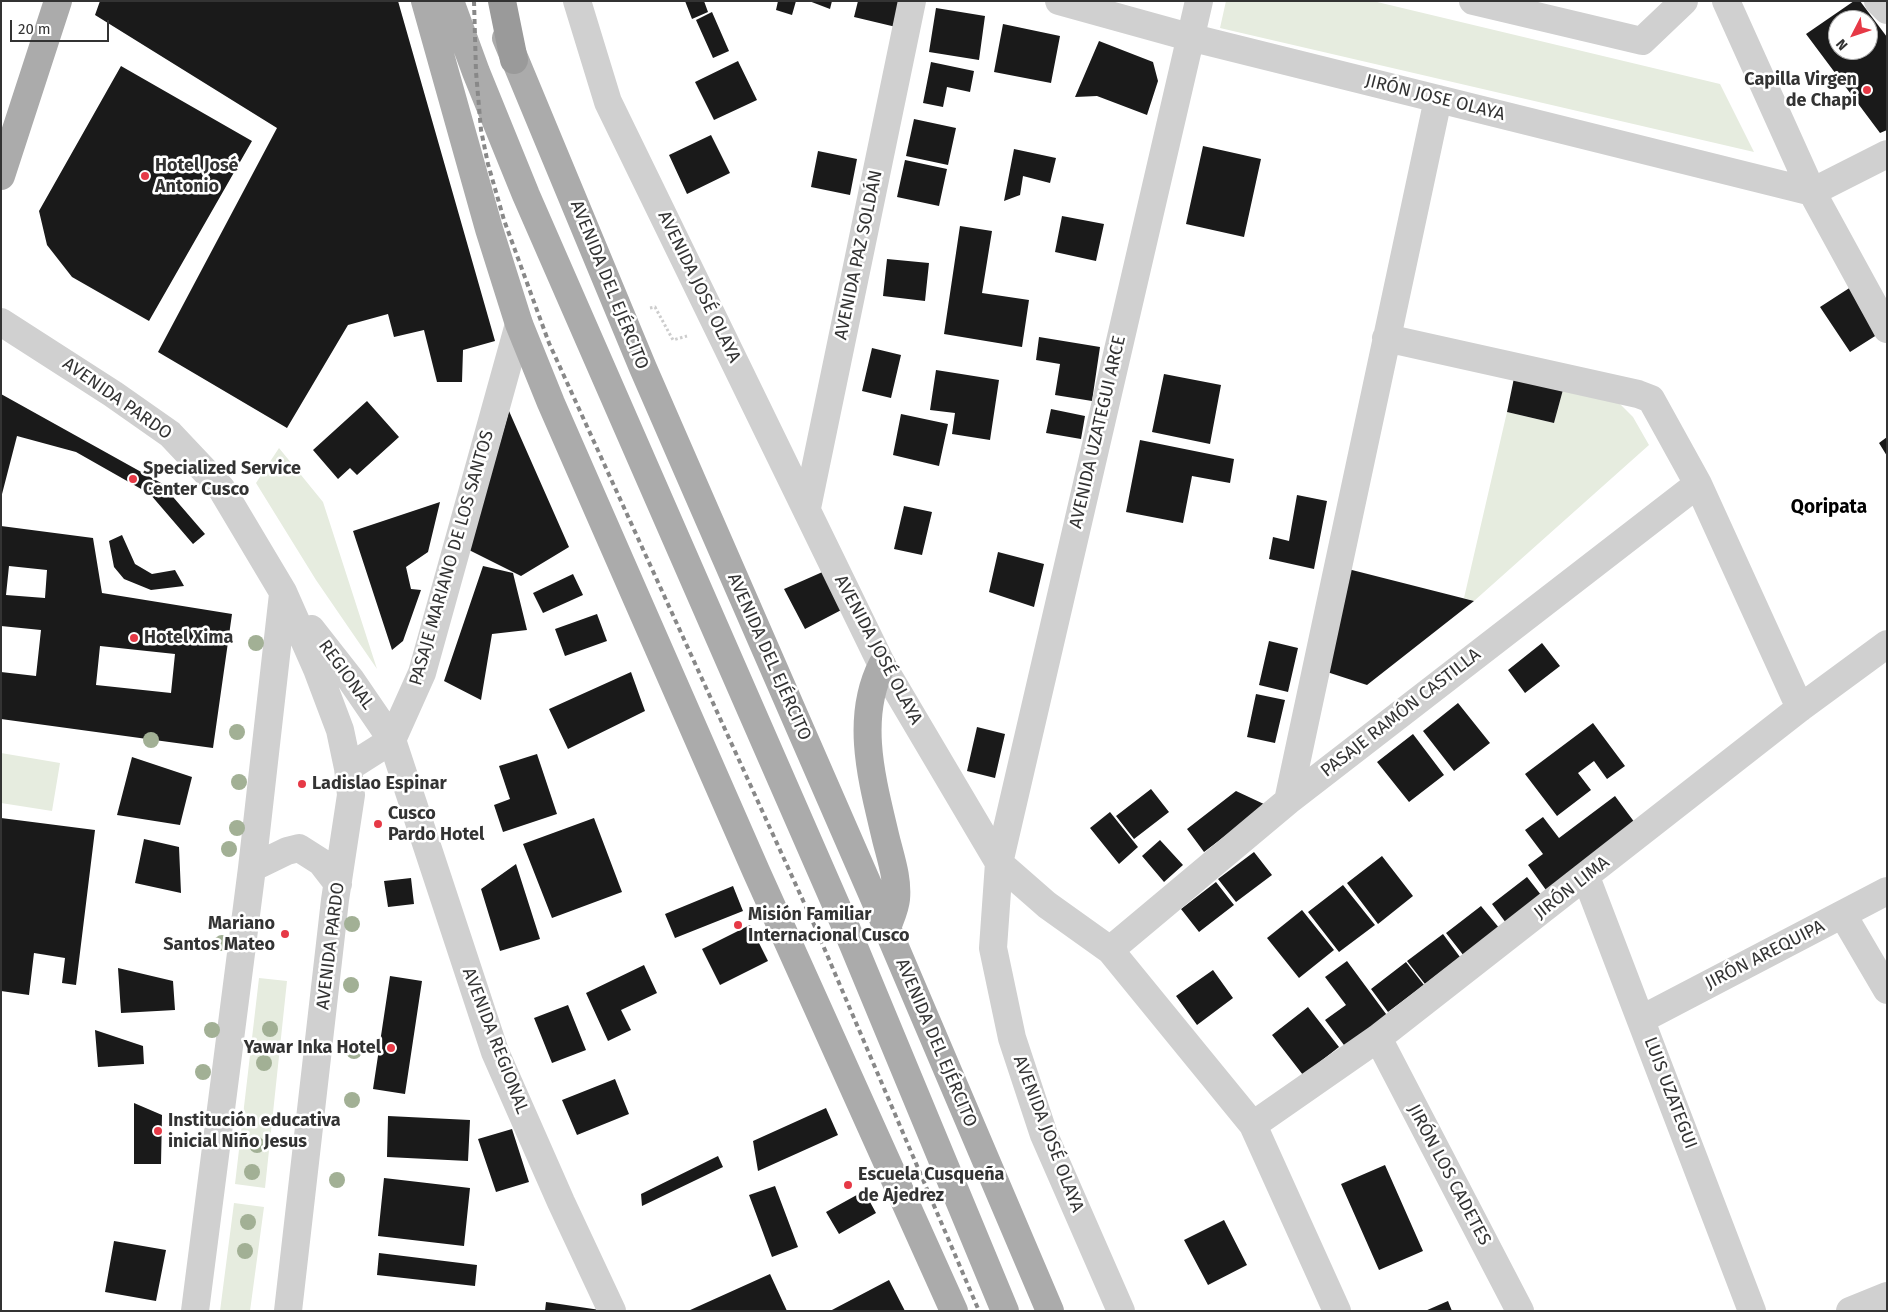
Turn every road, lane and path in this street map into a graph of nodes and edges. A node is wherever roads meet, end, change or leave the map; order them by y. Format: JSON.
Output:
{"nodes":[{"id":1,"x":58,"y":1,"type":"edge"},
{"id":2,"x":425,"y":1,"type":"edge"},
{"id":3,"x":450,"y":1,"type":"edge"},
{"id":4,"x":493,"y":1,"type":"edge"},
{"id":5,"x":502,"y":1,"type":"edge"},
{"id":6,"x":577,"y":1,"type":"edge"},
{"id":7,"x":912,"y":1,"type":"edge"},
{"id":8,"x":1059,"y":1,"type":"edge"},
{"id":9,"x":1198,"y":1,"type":"edge"},
{"id":10,"x":1473,"y":1,"type":"edge"},
{"id":11,"x":1684,"y":1,"type":"edge"},
{"id":12,"x":1726,"y":1,"type":"edge"},
{"id":13,"x":1878,"y":1,"type":"edge"},
{"id":14,"x":1887,"y":10,"type":"edge"},
{"id":15,"x":1189,"y":37,"type":"junction"},
{"id":16,"x":514,"y":60,"type":"junction"},
{"id":17,"x":1438,"y":99,"type":"junction"},
{"id":18,"x":1887,"y":154,"type":"edge"},
{"id":19,"x":1,"y":176,"type":"edge"},
{"id":20,"x":1812,"y":192,"type":"junction"},
{"id":21,"x":646,"y":308,"type":"dead end"},
{"id":22,"x":1,"y":322,"type":"edge"},
{"id":23,"x":519,"y":324,"type":"junction"},
{"id":24,"x":720,"y":329,"type":"junction"},
{"id":25,"x":1887,"y":329,"type":"edge"},
{"id":26,"x":1386,"y":338,"type":"junction"},
{"id":27,"x":1698,"y":484,"type":"junction"},
{"id":28,"x":807,"y":508,"type":"junction"},
{"id":29,"x":283,"y":592,"type":"junction"},
{"id":30,"x":1887,"y":644,"type":"edge"},
{"id":31,"x":882,"y":665,"type":"junction"},
{"id":32,"x":1800,"y":708,"type":"junction"},
{"id":33,"x":395,"y":752,"type":"junction"},
{"id":34,"x":348,"y":768,"type":"junction"},
{"id":35,"x":1288,"y":801,"type":"junction"},
{"id":36,"x":999,"y":863,"type":"junction"},
{"id":37,"x":252,"y":868,"type":"junction"},
{"id":38,"x":1586,"y":877,"type":"junction"},
{"id":39,"x":338,"y":884,"type":"junction"},
{"id":40,"x":1887,"y":891,"type":"edge"},
{"id":41,"x":1843,"y":915,"type":"junction"},
{"id":42,"x":887,"y":928,"type":"junction"},
{"id":43,"x":1110,"y":950,"type":"junction"},
{"id":44,"x":1887,"y":990,"type":"edge"},
{"id":45,"x":1642,"y":1019,"type":"junction"},
{"id":46,"x":1378,"y":1038,"type":"junction"},
{"id":47,"x":1254,"y":1125,"type":"junction"},
{"id":48,"x":1887,"y":1296,"type":"edge"},
{"id":49,"x":195,"y":1311,"type":"edge"},
{"id":50,"x":288,"y":1311,"type":"edge"},
{"id":51,"x":612,"y":1311,"type":"edge"},
{"id":52,"x":954,"y":1311,"type":"edge"},
{"id":53,"x":1004,"y":1311,"type":"edge"},
{"id":54,"x":1050,"y":1311,"type":"edge"},
{"id":55,"x":1121,"y":1311,"type":"edge"},
{"id":56,"x":1337,"y":1311,"type":"edge"},
{"id":57,"x":1520,"y":1311,"type":"edge"},
{"id":58,"x":1752,"y":1311,"type":"edge"},
{"id":59,"x":1850,"y":1311,"type":"edge"}],
"edges":[{"from":1,"to":19,"type":"main road"},
{"from":2,"to":23,"type":"main road"},
{"from":3,"to":53,"type":"main road"},
{"from":4,"to":16,"type":"main road","name":"AVENIDA DEL EJÉRCITO"},
{"from":5,"to":16,"type":"highway"},
{"from":6,"to":24,"type":"street","name":"AVENIDA JOSÉ OLAYA"},
{"from":7,"to":28,"type":"street","name":"AVENIDA PAZ SOLDÁN"},
{"from":8,"to":15,"type":"street","name":"JIRÓN JOSE OLAYA"},
{"from":9,"to":15,"type":"street","name":"AVENIDA UZATEGUI ARCE"},
{"from":10,"to":11,"type":"street"},
{"from":12,"to":20,"type":"street"},
{"from":13,"to":14,"type":"street"},
{"from":15,"to":17,"type":"street","name":"JIRÓN JOSE OLAYA"},
{"from":15,"to":36,"type":"street","name":"AVENIDA UZATEGUI ARCE"},
{"from":16,"to":42,"type":"main road","name":"AVENIDA DEL EJÉRCITO"},
{"from":17,"to":20,"type":"street","name":"JIRÓN JOSE OLAYA"},
{"from":17,"to":26,"type":"street"},
{"from":18,"to":20,"type":"street"},
{"from":20,"to":25,"type":"street"},
{"from":21,"to":24,"type":"path"},
{"from":22,"to":29,"type":"street","name":"AVENIDA PARDO"},
{"from":23,"to":33,"type":"street","name":"PASAJE MARIANO DE LOS SANTOS"},
{"from":23,"to":52,"type":"main road"},
{"from":24,"to":28,"type":"street","name":"AVENIDA JOSÉ OLAYA"},
{"from":26,"to":27,"type":"street"},
{"from":26,"to":35,"type":"street"},
{"from":27,"to":32,"type":"street"},
{"from":27,"to":35,"type":"street","name":"PASAJE RAMÓN CASTILLA"},
{"from":28,"to":31,"type":"street","name":"AVENIDA JOSÉ OLAYA"},
{"from":29,"to":33,"type":"street","name":"REGIONAL"},
{"from":29,"to":34,"type":"street","name":"AVENIDA PARDO"},
{"from":29,"to":37,"type":"street"},
{"from":30,"to":32,"type":"street","name":"JIRÓN LIMA"},
{"from":31,"to":36,"type":"street","name":"AVENIDA JOSÉ OLAYA"},
{"from":31,"to":42,"type":"main road"},
{"from":32,"to":38,"type":"street","name":"JIRÓN LIMA"},
{"from":33,"to":34,"type":"street"},
{"from":33,"to":51,"type":"street","name":"AVENIDA REGIONAL"},
{"from":34,"to":39,"type":"street","name":"AVENIDA PARDO"},
{"from":35,"to":43,"type":"street","name":"PASAJE RAMÓN CASTILLA"},
{"from":36,"to":43,"type":"street"},
{"from":36,"to":55,"type":"street","name":"AVENIDA JOSÉ OLAYA"},
{"from":37,"to":39,"type":"street"},
{"from":37,"to":49,"type":"street"},
{"from":38,"to":45,"type":"street","name":"LUIS UZATEGUI"},
{"from":38,"to":46,"type":"street","name":"JIRÓN LIMA"},
{"from":39,"to":50,"type":"street","name":"AVENIDA PARDO"},
{"from":40,"to":41,"type":"street","name":"JIRÓN AREQUIPA"},
{"from":41,"to":44,"type":"street"},
{"from":41,"to":45,"type":"street","name":"JIRÓN AREQUIPA"},
{"from":42,"to":54,"type":"main road","name":"AVENIDA DEL EJÉRCITO"},
{"from":43,"to":47,"type":"street"},
{"from":45,"to":58,"type":"street","name":"LUIS UZATEGUI"},
{"from":46,"to":47,"type":"street","name":"JIRÓN LIMA"},
{"from":46,"to":57,"type":"street","name":"JIRÓN LOS CADETES"},
{"from":47,"to":56,"type":"street"},
{"from":48,"to":59,"type":"street"}]}
